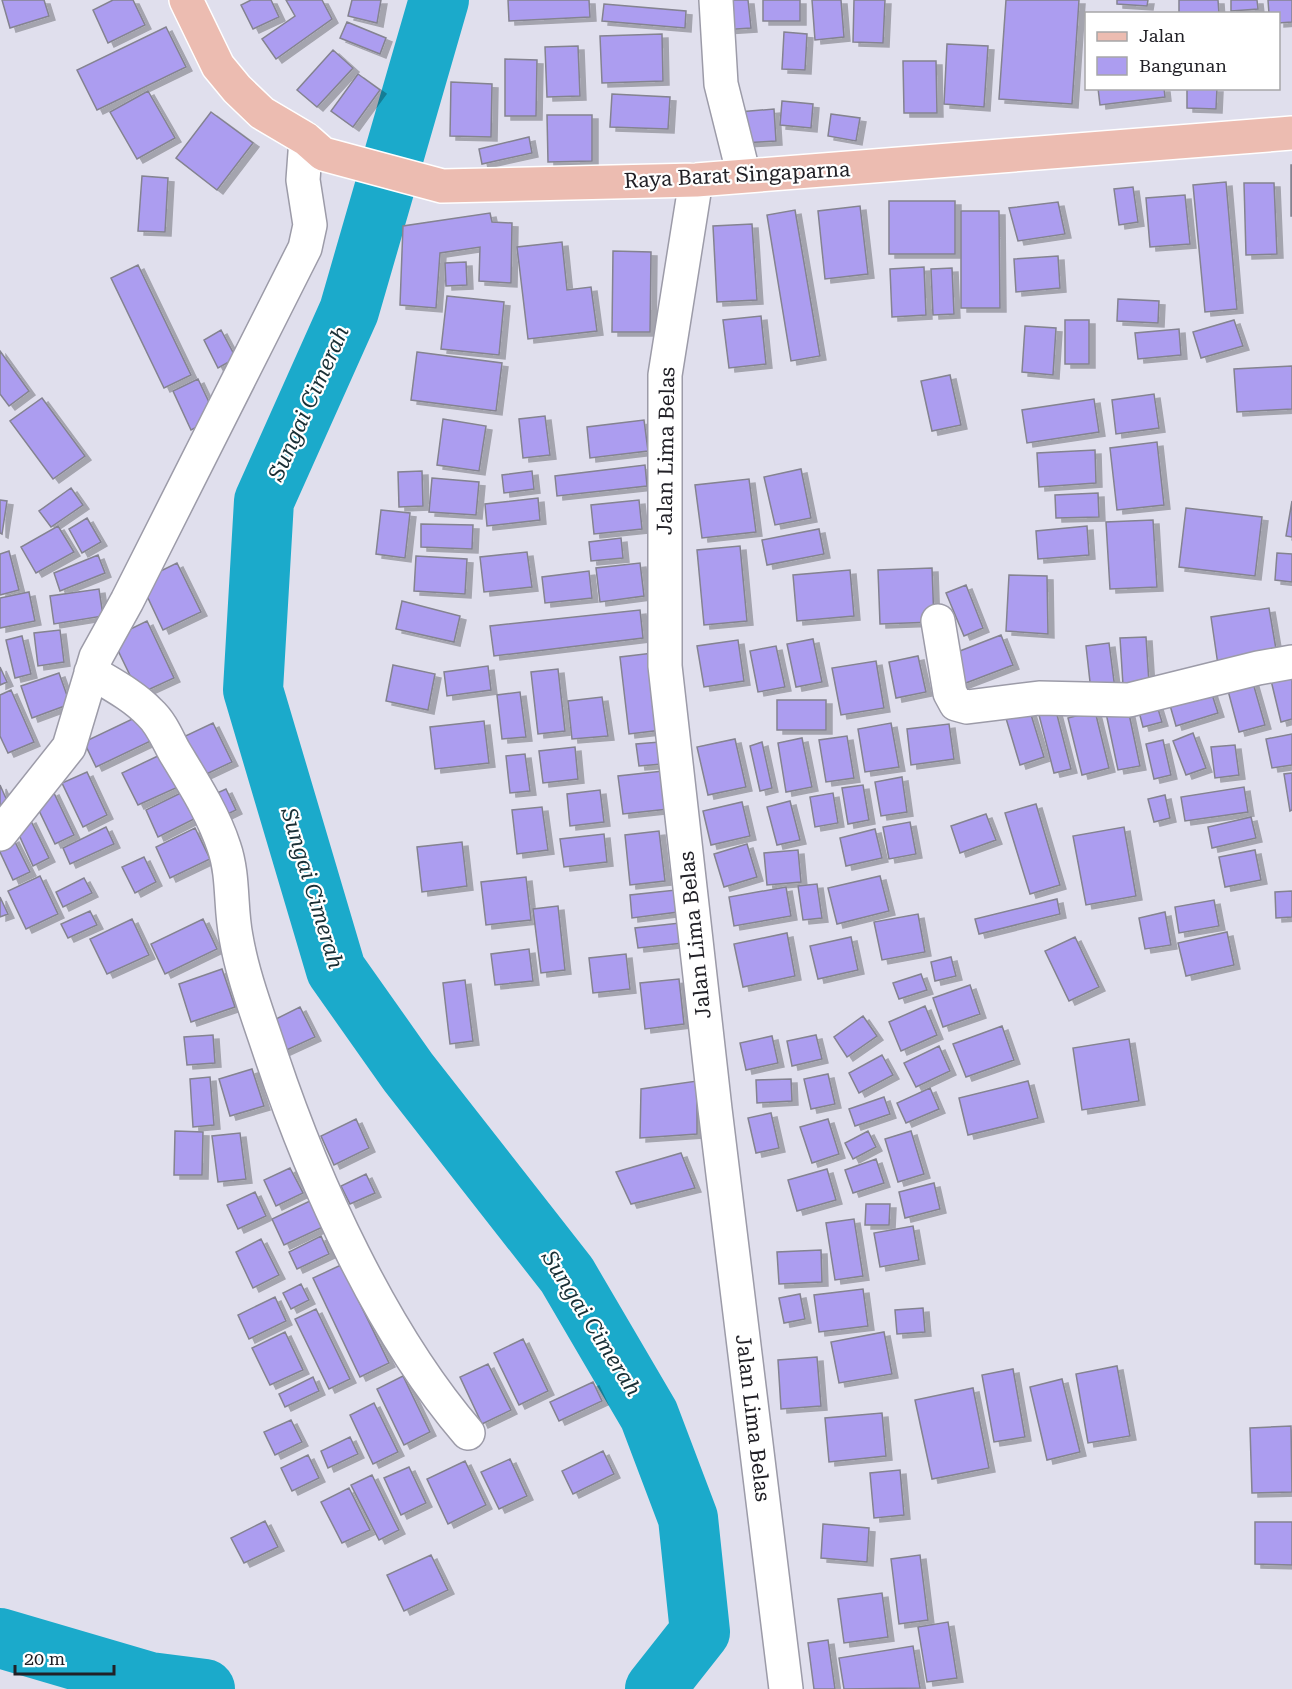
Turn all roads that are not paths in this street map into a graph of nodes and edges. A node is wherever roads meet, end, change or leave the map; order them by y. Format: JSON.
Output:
{"nodes":[{"id":1,"x":186,"y":0,"type":"edge"},
{"id":2,"x":716,"y":0,"type":"edge"},
{"id":3,"x":1292,"y":133,"type":"edge"},
{"id":4,"x":314,"y":146,"type":"junction"},
{"id":5,"x":744,"y":176,"type":"junction"},
{"id":6,"x":696,"y":180,"type":"junction"},
{"id":7,"x":938,"y":621,"type":"dead end"},
{"id":8,"x":1292,"y":662,"type":"edge"},
{"id":9,"x":91,"y":672,"type":"junction"},
{"id":10,"x":0,"y":834,"type":"edge"},
{"id":11,"x":468,"y":1433,"type":"dead end"},
{"id":12,"x":786,"y":1689,"type":"edge"}],
"edges":[{"from":1,"to":4,"type":"main road","name":"Raya Barat Singaparna"},
{"from":2,"to":5,"type":"street"},
{"from":3,"to":5,"type":"main road","name":"Raya Barat Singaparna"},
{"from":4,"to":6,"type":"main road","name":"Raya Barat Singaparna"},
{"from":4,"to":9,"type":"street"},
{"from":5,"to":6,"type":"main road","name":"Raya Barat Singaparna"},
{"from":6,"to":12,"type":"street","name":"Jalan Lima Belas"},
{"from":7,"to":8,"type":"street"},
{"from":9,"to":10,"type":"street"},
{"from":9,"to":11,"type":"street"}]}
